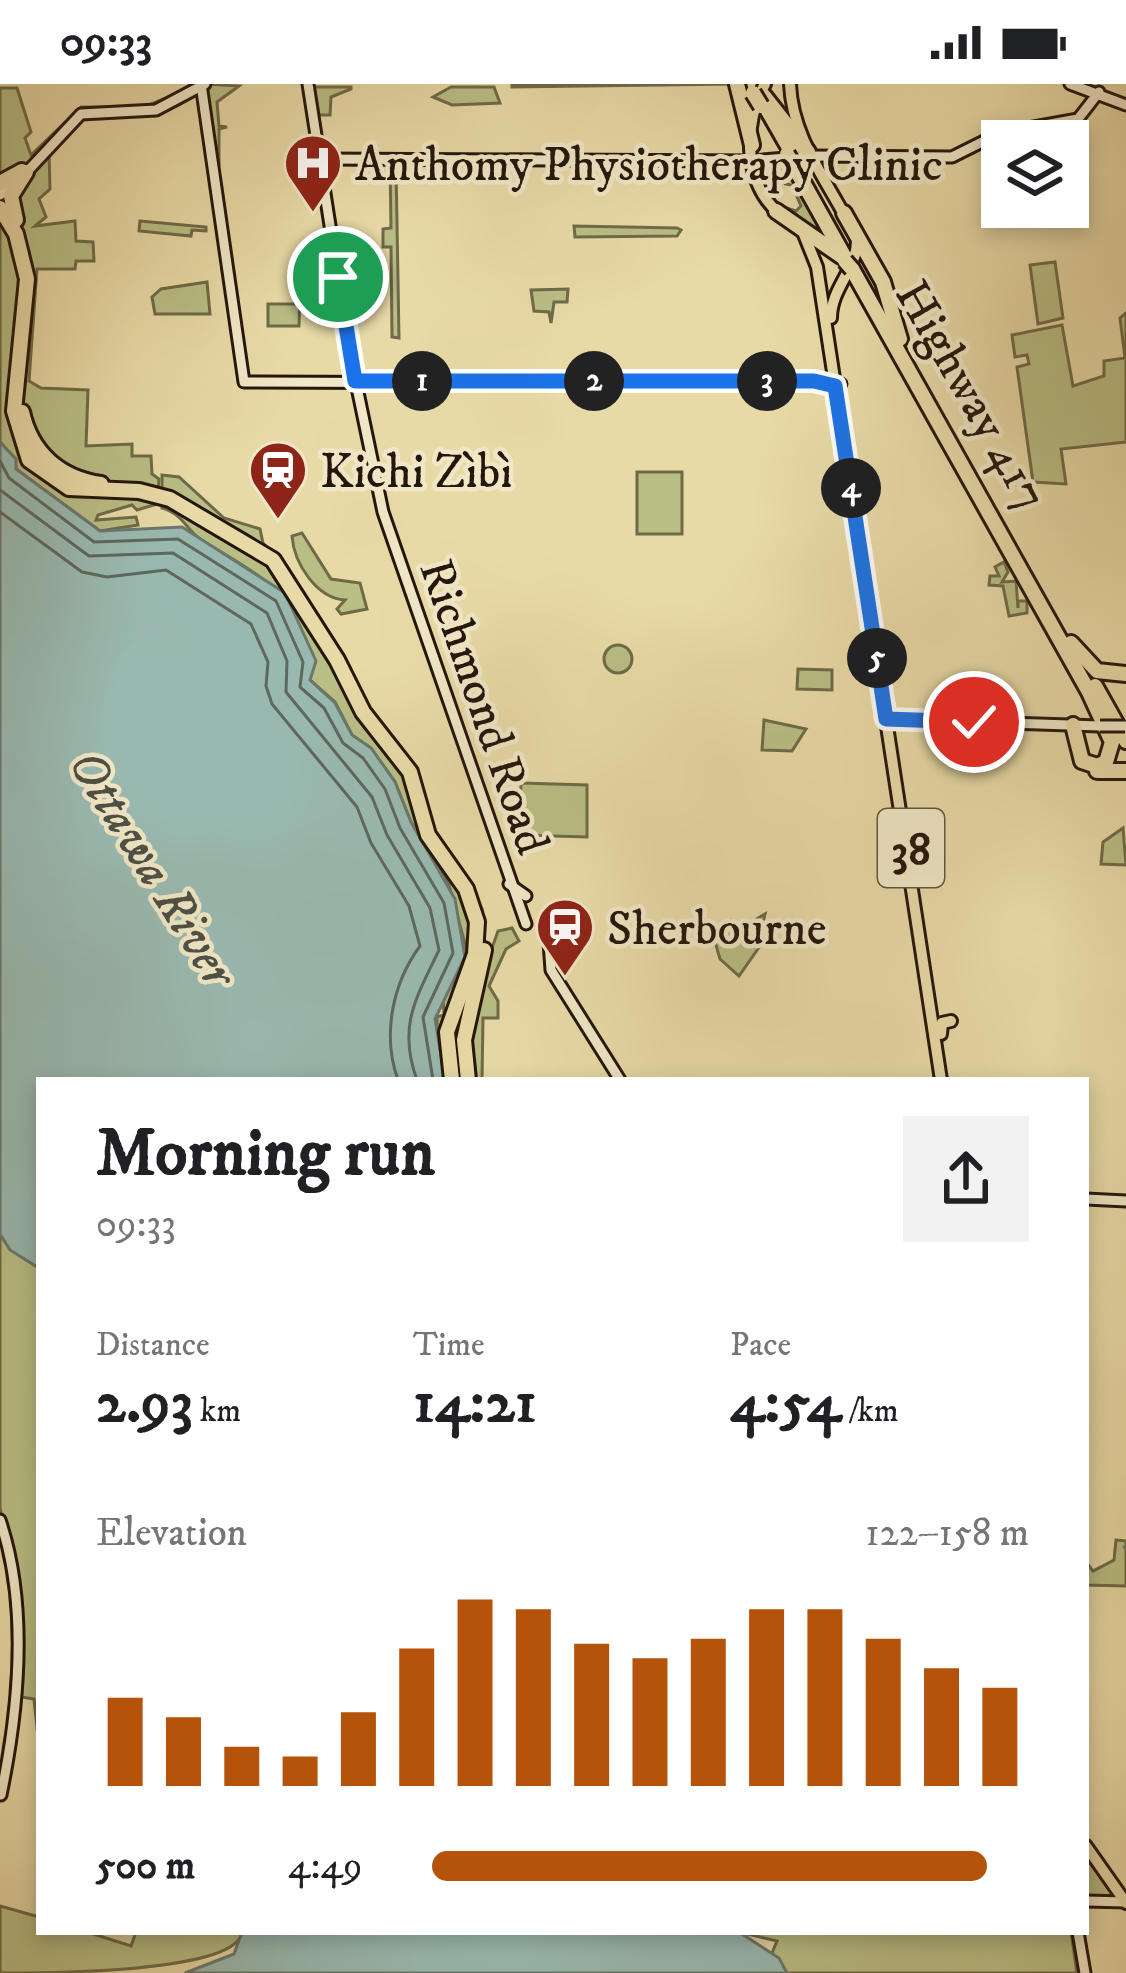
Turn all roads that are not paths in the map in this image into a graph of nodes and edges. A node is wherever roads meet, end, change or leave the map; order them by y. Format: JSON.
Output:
{"nodes":[{"id":1,"x":308,"y":84,"type":"edge"},
{"id":2,"x":737,"y":84,"type":"edge"},
{"id":3,"x":790,"y":84,"type":"edge"},
{"id":4,"x":1071,"y":84,"type":"edge"},
{"id":5,"x":198,"y":87,"type":"edge"},
{"id":6,"x":1099,"y":94,"type":"junction"},
{"id":7,"x":757,"y":95,"type":"edge"},
{"id":8,"x":1126,"y":103,"type":"edge"},
{"id":9,"x":753,"y":156,"type":"junction"},
{"id":10,"x":798,"y":156,"type":"junction"},
{"id":11,"x":826,"y":157,"type":"junction"},
{"id":12,"x":321,"y":159,"type":"junction"},
{"id":13,"x":26,"y":170,"type":"junction"},
{"id":14,"x":820,"y":170,"type":"junction"},
{"id":15,"x":0,"y":183,"type":"edge"},
{"id":16,"x":0,"y":201,"type":"edge"},
{"id":17,"x":776,"y":211,"type":"junction"},
{"id":18,"x":844,"y":213,"type":"junction"},
{"id":19,"x":0,"y":220,"type":"edge"},
{"id":20,"x":18,"y":232,"type":"junction"},
{"id":21,"x":850,"y":263,"type":"junction"},
{"id":22,"x":903,"y":350,"type":"junction"},
{"id":23,"x":355,"y":381,"type":"junction"},
{"id":24,"x":838,"y":385,"type":"junction"},
{"id":25,"x":977,"y":486,"type":"junction"},
{"id":26,"x":160,"y":493,"type":"junction"},
{"id":27,"x":1071,"y":643,"type":"junction"},
{"id":28,"x":1126,"y":677,"type":"edge"},
{"id":29,"x":1089,"y":692,"type":"junction"},
{"id":30,"x":889,"y":719,"type":"junction"},
{"id":31,"x":1065,"y":725,"type":"junction"},
{"id":32,"x":1124,"y":731,"type":"edge"},
{"id":33,"x":1126,"y":754,"type":"edge"},
{"id":34,"x":1126,"y":771,"type":"edge"},
{"id":35,"x":509,"y":884,"type":"junction"},
{"id":36,"x":526,"y":896,"type":"dead end"},
{"id":37,"x":526,"y":924,"type":"dead end"},
{"id":38,"x":549,"y":942,"type":"dead end"},
{"id":39,"x":928,"y":993,"type":"junction"},
{"id":40,"x":915,"y":1005,"type":"dead end"},
{"id":41,"x":469,"y":1015,"type":"junction"},
{"id":42,"x":451,"y":1019,"type":"junction"},
{"id":43,"x":951,"y":1021,"type":"dead end"},
{"id":44,"x":939,"y":1036,"type":"junction"},
{"id":45,"x":451,"y":1077,"type":"edge"},
{"id":46,"x":467,"y":1077,"type":"edge"},
{"id":47,"x":618,"y":1077,"type":"edge"},
{"id":48,"x":945,"y":1077,"type":"edge"},
{"id":49,"x":1089,"y":1199,"type":"edge"},
{"id":50,"x":1126,"y":1201,"type":"edge"},
{"id":51,"x":0,"y":1520,"type":"edge"},
{"id":52,"x":1,"y":1800,"type":"edge"},
{"id":53,"x":1089,"y":1845,"type":"edge"},
{"id":54,"x":1125,"y":1897,"type":"edge"},
{"id":55,"x":1089,"y":1903,"type":"edge"},
{"id":56,"x":1077,"y":1935,"type":"edge"},
{"id":57,"x":1083,"y":1973,"type":"edge"}],
"edges":[{"from":1,"to":12,"type":"main road","name":"Richmond Road"},
{"from":2,"to":9,"type":"highway"},
{"from":3,"to":10,"type":"main road","number":"38"},
{"from":4,"to":6,"type":"main road"},
{"from":5,"to":13,"type":"main road"},
{"from":5,"to":23,"type":"main road"},
{"from":6,"to":8,"type":"main road"},
{"from":6,"to":11,"type":"main road"},
{"from":7,"to":9,"type":"main road","number":"38"},
{"from":7,"to":10,"type":"highway","name":"Highway 417"},
{"from":9,"to":10,"type":"main road"},
{"from":9,"to":12,"type":"main road"},
{"from":9,"to":17,"type":"main road","number":"38"},
{"from":10,"to":11,"type":"main road"},
{"from":10,"to":14,"type":"main road","number":"38"},
{"from":10,"to":21,"type":"highway","name":"Highway 417"},
{"from":11,"to":14,"type":"main road"},
{"from":12,"to":23,"type":"main road","name":"Richmond Road"},
{"from":13,"to":15,"type":"highway"},
{"from":13,"to":16,"type":"main road"},
{"from":13,"to":20,"type":"highway"},
{"from":14,"to":18,"type":"main road","number":"38"},
{"from":16,"to":20,"type":"highway"},
{"from":17,"to":21,"type":"highway"},
{"from":17,"to":24,"type":"main road","number":"38"},
{"from":18,"to":22,"type":"highway"},
{"from":18,"to":24,"type":"main road","number":"38"},
{"from":19,"to":20,"type":"highway"},
{"from":20,"to":26,"type":"highway"},
{"from":21,"to":22,"type":"highway","name":"Highway 417"},
{"from":21,"to":25,"type":"highway"},
{"from":22,"to":25,"type":"highway","name":"Highway 417"},
{"from":23,"to":24,"type":"main road"},
{"from":23,"to":35,"type":"main road","name":"Richmond Road"},
{"from":24,"to":30,"type":"main road","number":"38"},
{"from":25,"to":27,"type":"highway","name":"Highway 417"},
{"from":25,"to":29,"type":"highway"},
{"from":26,"to":41,"type":"highway"},
{"from":26,"to":42,"type":"highway"},
{"from":27,"to":28,"type":"highway"},
{"from":27,"to":32,"type":"highway","name":"Highway 417"},
{"from":28,"to":32,"type":"highway"},
{"from":29,"to":31,"type":"highway"},
{"from":29,"to":33,"type":"highway"},
{"from":30,"to":31,"type":"main road"},
{"from":30,"to":39,"type":"main road","number":"38"},
{"from":30,"to":44,"type":"main road","number":"38"},
{"from":31,"to":32,"type":"main road","bridge":true},
{"from":31,"to":34,"type":"highway"},
{"from":35,"to":36,"type":"main road"},
{"from":35,"to":37,"type":"main road","name":"Richmond Road"},
{"from":38,"to":47,"type":"main road"},
{"from":39,"to":40,"type":"main road"},
{"from":39,"to":44,"type":"main road","number":"38"},
{"from":41,"to":42,"type":"highway"},
{"from":41,"to":46,"type":"highway"},
{"from":42,"to":45,"type":"highway"},
{"from":43,"to":44,"type":"main road"},
{"from":44,"to":48,"type":"main road","number":"38"},
{"from":49,"to":50,"type":"main road"},
{"from":51,"to":52,"type":"main road"},
{"from":53,"to":54,"type":"main road"},
{"from":54,"to":55,"type":"main road"},
{"from":56,"to":57,"type":"main road"}]}
